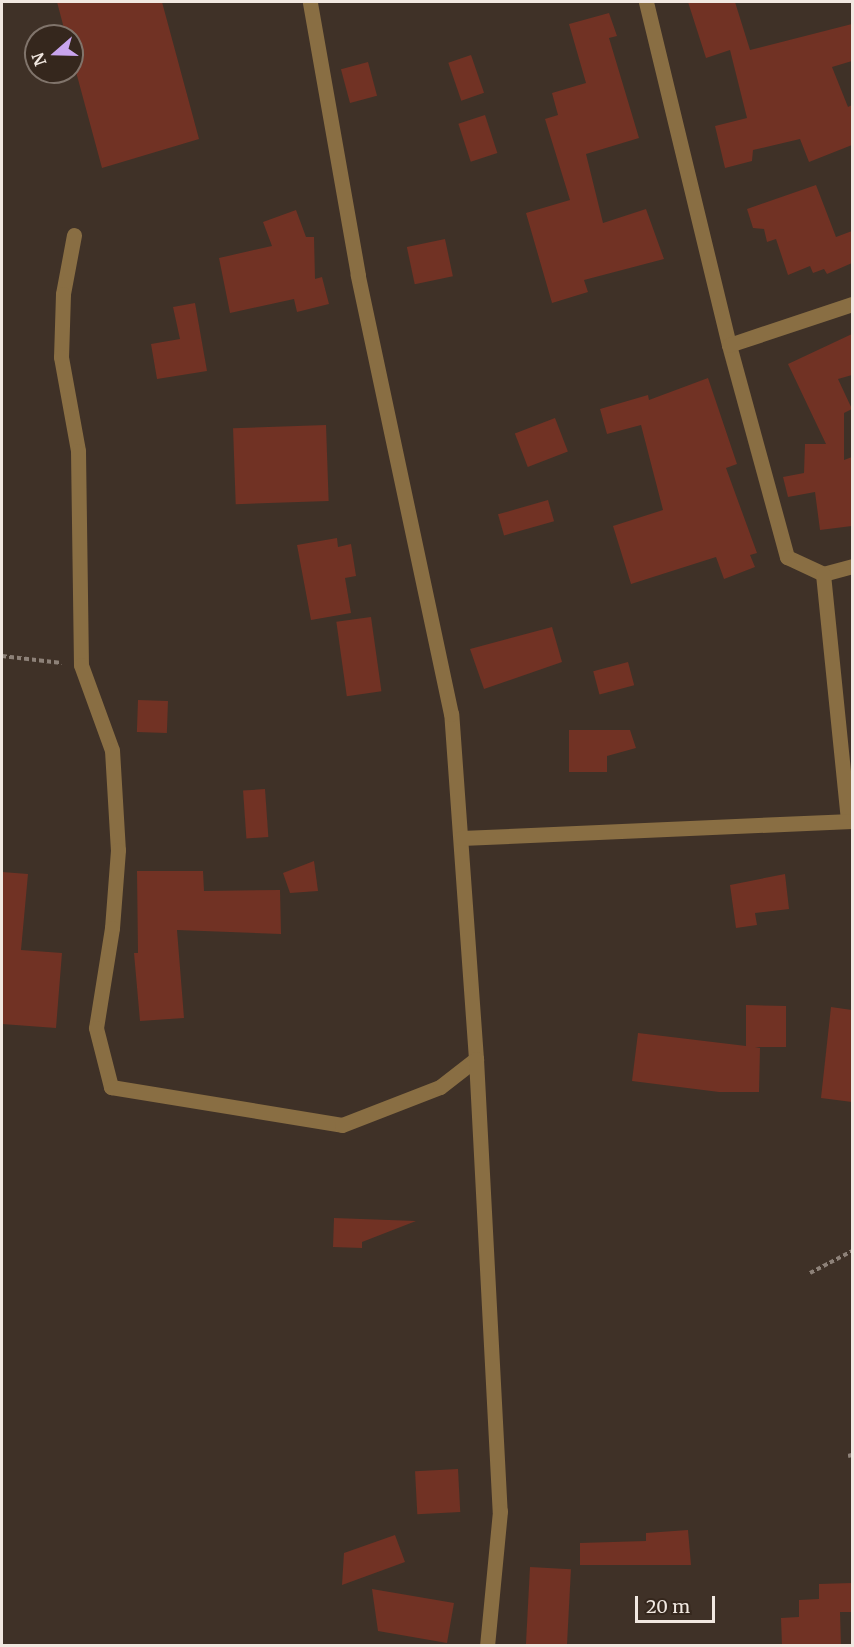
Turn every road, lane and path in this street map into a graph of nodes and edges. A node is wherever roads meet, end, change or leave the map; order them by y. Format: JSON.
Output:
{"nodes":[{"id":1,"x":310,"y":2,"type":"edge"},
{"id":2,"x":646,"y":2,"type":"edge"},
{"id":3,"x":74,"y":235,"type":"dead end"},
{"id":4,"x":852,"y":304,"type":"edge"},
{"id":5,"x":729,"y":345,"type":"junction"},
{"id":6,"x":852,"y":566,"type":"edge"},
{"id":7,"x":823,"y":574,"type":"junction"},
{"id":8,"x":2,"y":656,"type":"edge"},
{"id":9,"x":81,"y":665,"type":"junction"},
{"id":10,"x":850,"y":821,"type":"edge"},
{"id":11,"x":461,"y":837,"type":"junction"},
{"id":12,"x":476,"y":1059,"type":"junction"},
{"id":13,"x":852,"y":1251,"type":"edge"},
{"id":14,"x":810,"y":1274,"type":"dead end"},
{"id":15,"x":487,"y":1646,"type":"edge"}],
"edges":[{"from":1,"to":11,"type":"street"},
{"from":2,"to":5,"type":"street"},
{"from":3,"to":9,"type":"street"},
{"from":4,"to":5,"type":"street"},
{"from":5,"to":7,"type":"street"},
{"from":6,"to":7,"type":"street"},
{"from":7,"to":10,"type":"street"},
{"from":8,"to":9,"type":"path"},
{"from":9,"to":12,"type":"street"},
{"from":10,"to":11,"type":"street"},
{"from":11,"to":12,"type":"street"},
{"from":12,"to":15,"type":"street"},
{"from":13,"to":14,"type":"path"}]}
